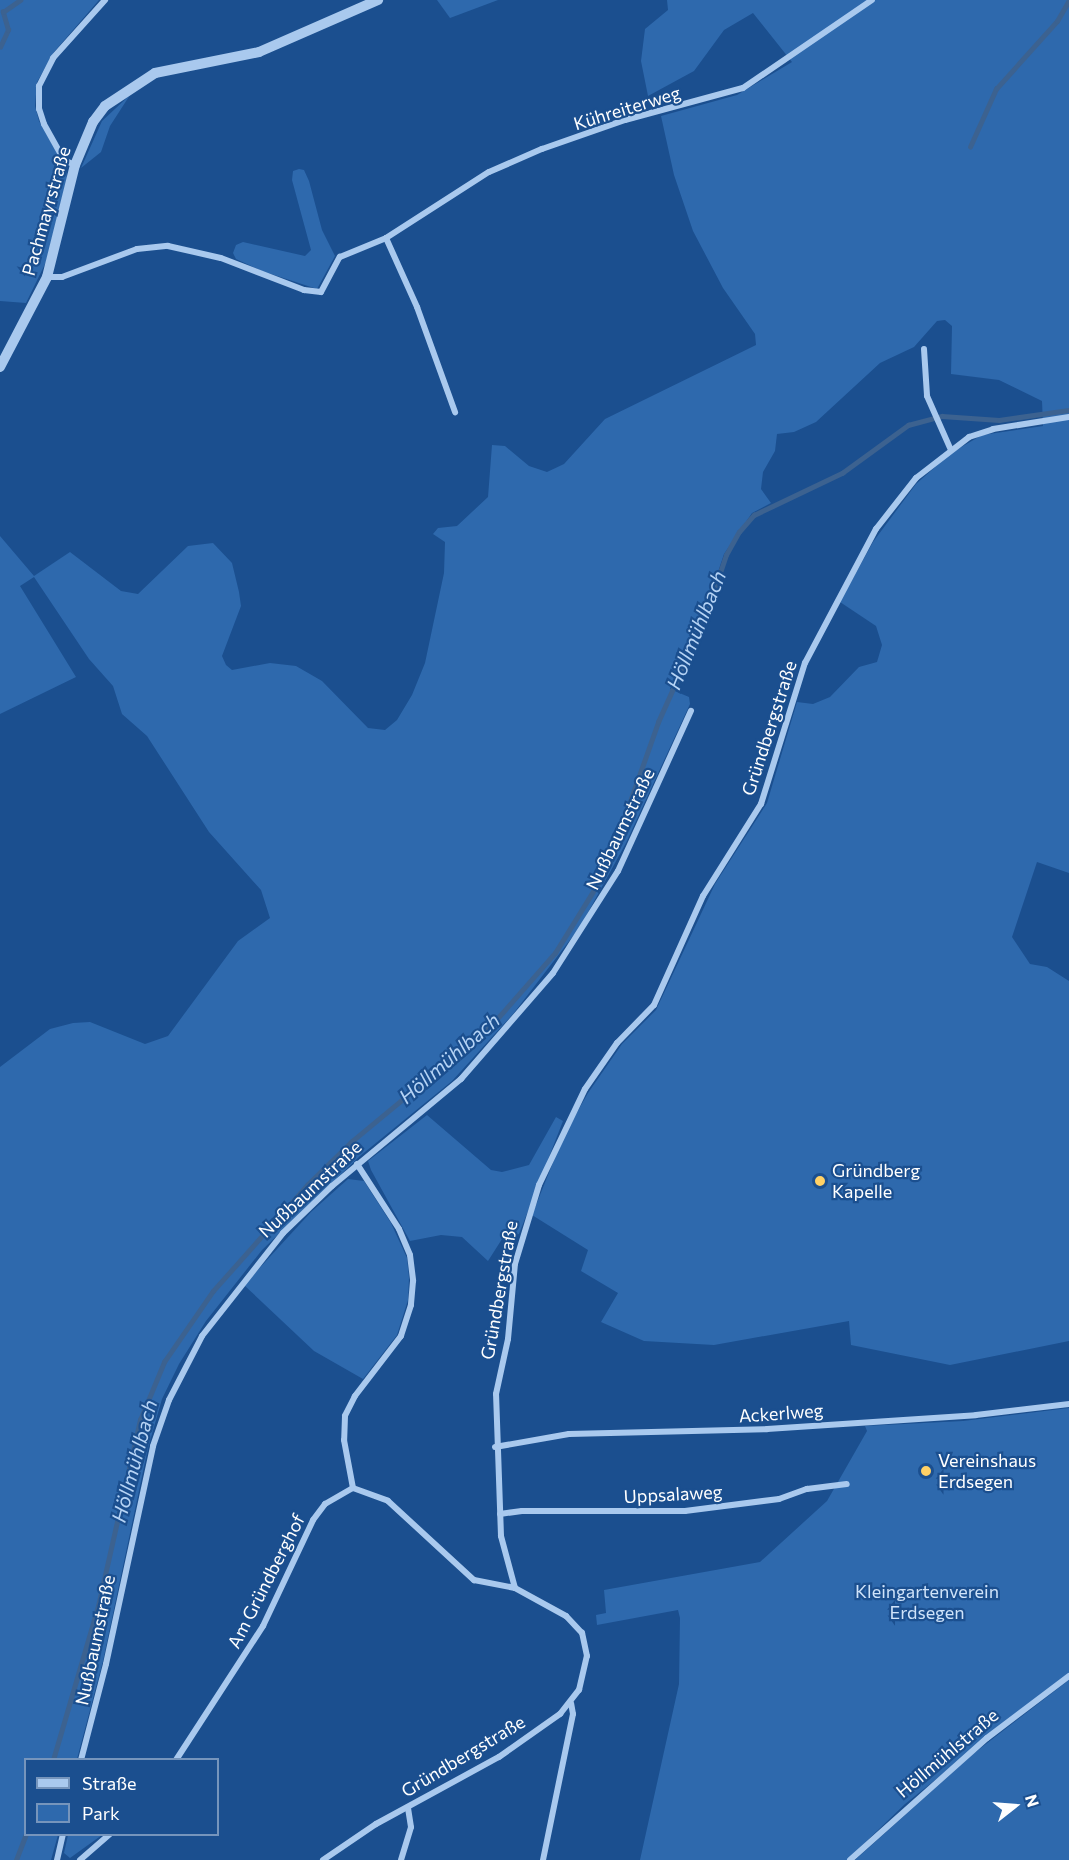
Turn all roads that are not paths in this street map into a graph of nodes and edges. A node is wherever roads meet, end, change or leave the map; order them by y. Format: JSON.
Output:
{"nodes":[{"id":1,"x":105,"y":0,"type":"edge"},
{"id":2,"x":378,"y":0,"type":"edge"},
{"id":3,"x":872,"y":0,"type":"edge"},
{"id":4,"x":75,"y":165,"type":"junction"},
{"id":5,"x":386,"y":238,"type":"junction"},
{"id":6,"x":47,"y":277,"type":"junction"},
{"id":7,"x":924,"y":349,"type":"dead end"},
{"id":8,"x":0,"y":367,"type":"edge"},
{"id":9,"x":455,"y":412,"type":"dead end"},
{"id":10,"x":1069,"y":417,"type":"edge"},
{"id":11,"x":951,"y":448,"type":"junction"},
{"id":12,"x":691,"y":711,"type":"dead end"},
{"id":13,"x":357,"y":1164,"type":"junction"},
{"id":14,"x":1069,"y":1404,"type":"edge"},
{"id":15,"x":495,"y":1447,"type":"junction"},
{"id":16,"x":847,"y":1484,"type":"dead end"},
{"id":17,"x":353,"y":1488,"type":"junction"},
{"id":18,"x":500,"y":1514,"type":"junction"},
{"id":19,"x":515,"y":1588,"type":"junction"},
{"id":20,"x":1069,"y":1676,"type":"edge"},
{"id":21,"x":571,"y":1703,"type":"junction"},
{"id":22,"x":82,"y":1758,"type":"edge"},
{"id":23,"x":177,"y":1758,"type":"edge"},
{"id":24,"x":408,"y":1807,"type":"junction"},
{"id":25,"x":63,"y":1836,"type":"edge"},
{"id":26,"x":108,"y":1836,"type":"edge"},
{"id":27,"x":57,"y":1860,"type":"edge"},
{"id":28,"x":80,"y":1860,"type":"edge"},
{"id":29,"x":322,"y":1860,"type":"edge"},
{"id":30,"x":401,"y":1860,"type":"edge"},
{"id":31,"x":543,"y":1860,"type":"edge"},
{"id":32,"x":850,"y":1860,"type":"edge"}],
"edges":[{"from":1,"to":4,"type":"street"},
{"from":2,"to":4,"type":"street","name":"Pachmayrstraße"},
{"from":3,"to":5,"type":"street","name":"Kühreiterweg"},
{"from":4,"to":6,"type":"street","name":"Pachmayrstraße"},
{"from":5,"to":6,"type":"street","name":"Kühreiterweg"},
{"from":5,"to":9,"type":"street"},
{"from":6,"to":8,"type":"street","name":"Pachmayrstraße"},
{"from":7,"to":11,"type":"street"},
{"from":10,"to":11,"type":"street","name":"Gründbergstraße"},
{"from":11,"to":15,"type":"street","name":"Gründbergstraße"},
{"from":12,"to":13,"type":"street","name":"Nußbaumstraße"},
{"from":13,"to":17,"type":"street"},
{"from":13,"to":22,"type":"street","name":"Nußbaumstraße"},
{"from":14,"to":15,"type":"street","name":"Ackerlweg"},
{"from":15,"to":18,"type":"street","name":"Gründbergstraße"},
{"from":16,"to":18,"type":"street","name":"Uppsalaweg"},
{"from":17,"to":19,"type":"street"},
{"from":17,"to":23,"type":"street","name":"Am Gründberghof"},
{"from":18,"to":19,"type":"street","name":"Gründbergstraße"},
{"from":19,"to":21,"type":"street","name":"Gründbergstraße"},
{"from":20,"to":32,"type":"street","name":"Höllmühlstraße"},
{"from":21,"to":24,"type":"street","name":"Gründbergstraße"},
{"from":21,"to":31,"type":"street"},
{"from":24,"to":29,"type":"street","name":"Gründbergstraße"},
{"from":24,"to":30,"type":"street"},
{"from":25,"to":27,"type":"street"},
{"from":26,"to":28,"type":"street"}]}
